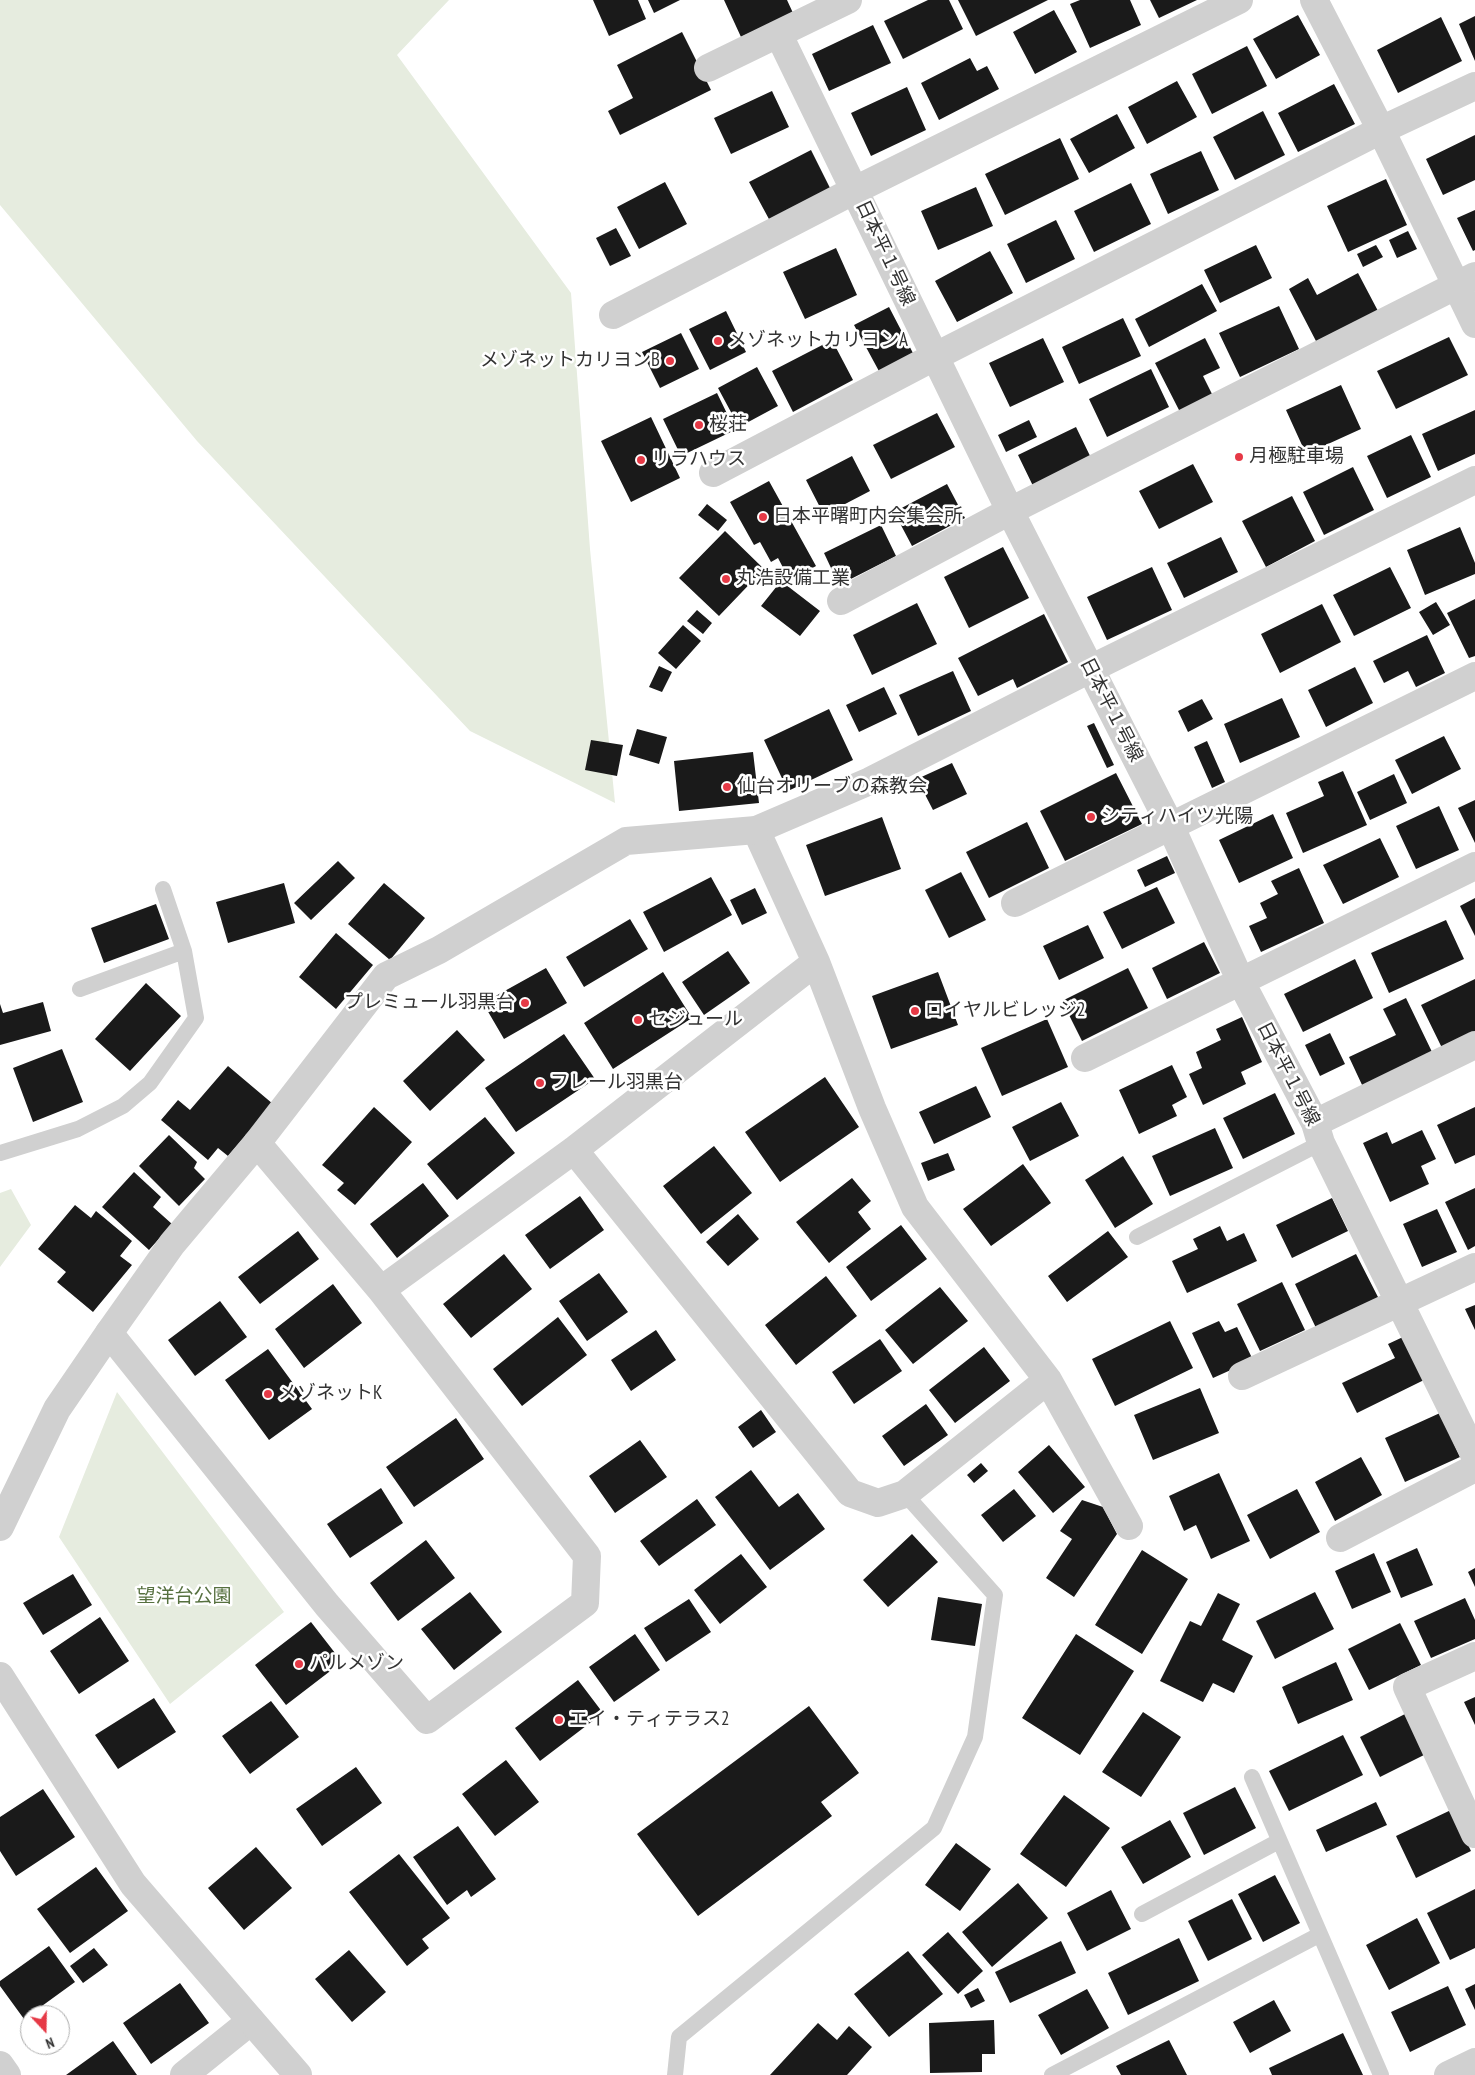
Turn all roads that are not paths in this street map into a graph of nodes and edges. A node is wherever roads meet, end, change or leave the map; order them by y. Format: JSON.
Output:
{"nodes":[{"id":1,"x":848,"y":0,"type":"edge"},
{"id":2,"x":1239,"y":0,"type":"edge"},
{"id":3,"x":1314,"y":0,"type":"edge"},
{"id":4,"x":779,"y":35,"type":"junction"},
{"id":5,"x":708,"y":68,"type":"dead end"},
{"id":6,"x":1475,"y":86,"type":"edge"},
{"id":7,"x":1380,"y":130,"type":"junction"},
{"id":8,"x":855,"y":190,"type":"junction"},
{"id":9,"x":1466,"y":280,"type":"edge"},
{"id":10,"x":613,"y":315,"type":"dead end"},
{"id":11,"x":1475,"y":324,"type":"edge"},
{"id":12,"x":934,"y":357,"type":"junction"},
{"id":13,"x":713,"y":473,"type":"dead end"},
{"id":14,"x":1475,"y":480,"type":"edge"},
{"id":15,"x":1010,"y":511,"type":"junction"},
{"id":16,"x":841,"y":601,"type":"dead end"},
{"id":17,"x":1090,"y":669,"type":"junction"},
{"id":18,"x":1475,"y":676,"type":"edge"},
{"id":19,"x":1172,"y":827,"type":"junction"},
{"id":20,"x":756,"y":830,"type":"junction"},
{"id":21,"x":1475,"y":866,"type":"edge"},
{"id":22,"x":163,"y":889,"type":"dead end"},
{"id":23,"x":1015,"y":903,"type":"dead end"},
{"id":24,"x":184,"y":951,"type":"junction"},
{"id":25,"x":816,"y":962,"type":"junction"},
{"id":26,"x":1241,"y":982,"type":"junction"},
{"id":27,"x":80,"y":989,"type":"dead end"},
{"id":28,"x":1475,"y":1045,"type":"edge"},
{"id":29,"x":1085,"y":1058,"type":"dead end"},
{"id":30,"x":1318,"y":1133,"type":"junction"},
{"id":31,"x":257,"y":1143,"type":"junction"},
{"id":32,"x":574,"y":1150,"type":"junction"},
{"id":33,"x":0,"y":1153,"type":"edge"},
{"id":34,"x":1137,"y":1237,"type":"dead end"},
{"id":35,"x":1475,"y":1267,"type":"edge"},
{"id":36,"x":381,"y":1290,"type":"junction"},
{"id":37,"x":1399,"y":1303,"type":"junction"},
{"id":38,"x":109,"y":1333,"type":"junction"},
{"id":39,"x":1242,"y":1376,"type":"dead end"},
{"id":40,"x":1048,"y":1380,"type":"junction"},
{"id":41,"x":1475,"y":1456,"type":"edge"},
{"id":42,"x":1475,"y":1468,"type":"edge"},
{"id":43,"x":905,"y":1494,"type":"junction"},
{"id":44,"x":1129,"y":1526,"type":"dead end"},
{"id":45,"x":0,"y":1527,"type":"edge"},
{"id":46,"x":1340,"y":1538,"type":"dead end"},
{"id":47,"x":1475,"y":1656,"type":"edge"},
{"id":48,"x":0,"y":1676,"type":"edge"},
{"id":49,"x":1252,"y":1777,"type":"dead end"},
{"id":50,"x":1475,"y":1834,"type":"edge"},
{"id":51,"x":1279,"y":1841,"type":"junction"},
{"id":52,"x":1142,"y":1914,"type":"dead end"},
{"id":53,"x":1319,"y":1934,"type":"junction"},
{"id":54,"x":252,"y":2020,"type":"junction"},
{"id":55,"x":1475,"y":2062,"type":"edge"},
{"id":56,"x":184,"y":2075,"type":"edge"},
{"id":57,"x":298,"y":2075,"type":"edge"},
{"id":58,"x":675,"y":2075,"type":"edge"},
{"id":59,"x":1052,"y":2075,"type":"edge"},
{"id":60,"x":1381,"y":2075,"type":"edge"},
{"id":61,"x":1448,"y":2075,"type":"edge"}],
"edges":[{"from":1,"to":4,"type":"street"},
{"from":2,"to":8,"type":"street"},
{"from":3,"to":7,"type":"street"},
{"from":4,"to":5,"type":"street"},
{"from":4,"to":8,"type":"street","name":"日本平１号線"},
{"from":6,"to":7,"type":"street"},
{"from":7,"to":9,"type":"street"},
{"from":7,"to":12,"type":"street"},
{"from":8,"to":10,"type":"street"},
{"from":8,"to":12,"type":"street","name":"日本平１号線"},
{"from":9,"to":11,"type":"street"},
{"from":9,"to":15,"type":"street"},
{"from":12,"to":13,"type":"street"},
{"from":12,"to":15,"type":"street","name":"日本平１号線"},
{"from":14,"to":17,"type":"street"},
{"from":15,"to":16,"type":"street"},
{"from":15,"to":17,"type":"street","name":"日本平１号線"},
{"from":17,"to":19,"type":"street","name":"日本平１号線"},
{"from":17,"to":20,"type":"street"},
{"from":18,"to":19,"type":"street"},
{"from":19,"to":23,"type":"street"},
{"from":19,"to":26,"type":"street","name":"日本平１号線"},
{"from":20,"to":25,"type":"street"},
{"from":20,"to":31,"type":"street"},
{"from":21,"to":26,"type":"street"},
{"from":22,"to":24,"type":"lane"},
{"from":24,"to":27,"type":"lane"},
{"from":24,"to":33,"type":"lane"},
{"from":25,"to":32,"type":"street"},
{"from":25,"to":40,"type":"street"},
{"from":26,"to":29,"type":"street"},
{"from":26,"to":30,"type":"street","name":"日本平１号線"},
{"from":28,"to":30,"type":"street"},
{"from":30,"to":34,"type":"lane"},
{"from":30,"to":37,"type":"street","name":"日本平１号線"},
{"from":31,"to":36,"type":"street"},
{"from":31,"to":38,"type":"street"},
{"from":32,"to":36,"type":"street"},
{"from":32,"to":43,"type":"street"},
{"from":35,"to":37,"type":"street"},
{"from":36,"to":38,"type":"street"},
{"from":37,"to":39,"type":"street"},
{"from":37,"to":41,"type":"street","name":"日本平１号線"},
{"from":38,"to":45,"type":"street"},
{"from":40,"to":43,"type":"street"},
{"from":40,"to":44,"type":"street"},
{"from":42,"to":46,"type":"street"},
{"from":43,"to":58,"type":"lane"},
{"from":47,"to":50,"type":"street"},
{"from":48,"to":54,"type":"street"},
{"from":49,"to":51,"type":"lane"},
{"from":51,"to":52,"type":"lane"},
{"from":51,"to":53,"type":"lane"},
{"from":53,"to":59,"type":"lane"},
{"from":53,"to":60,"type":"lane"},
{"from":54,"to":56,"type":"street"},
{"from":54,"to":57,"type":"street"},
{"from":55,"to":61,"type":"street"}]}
